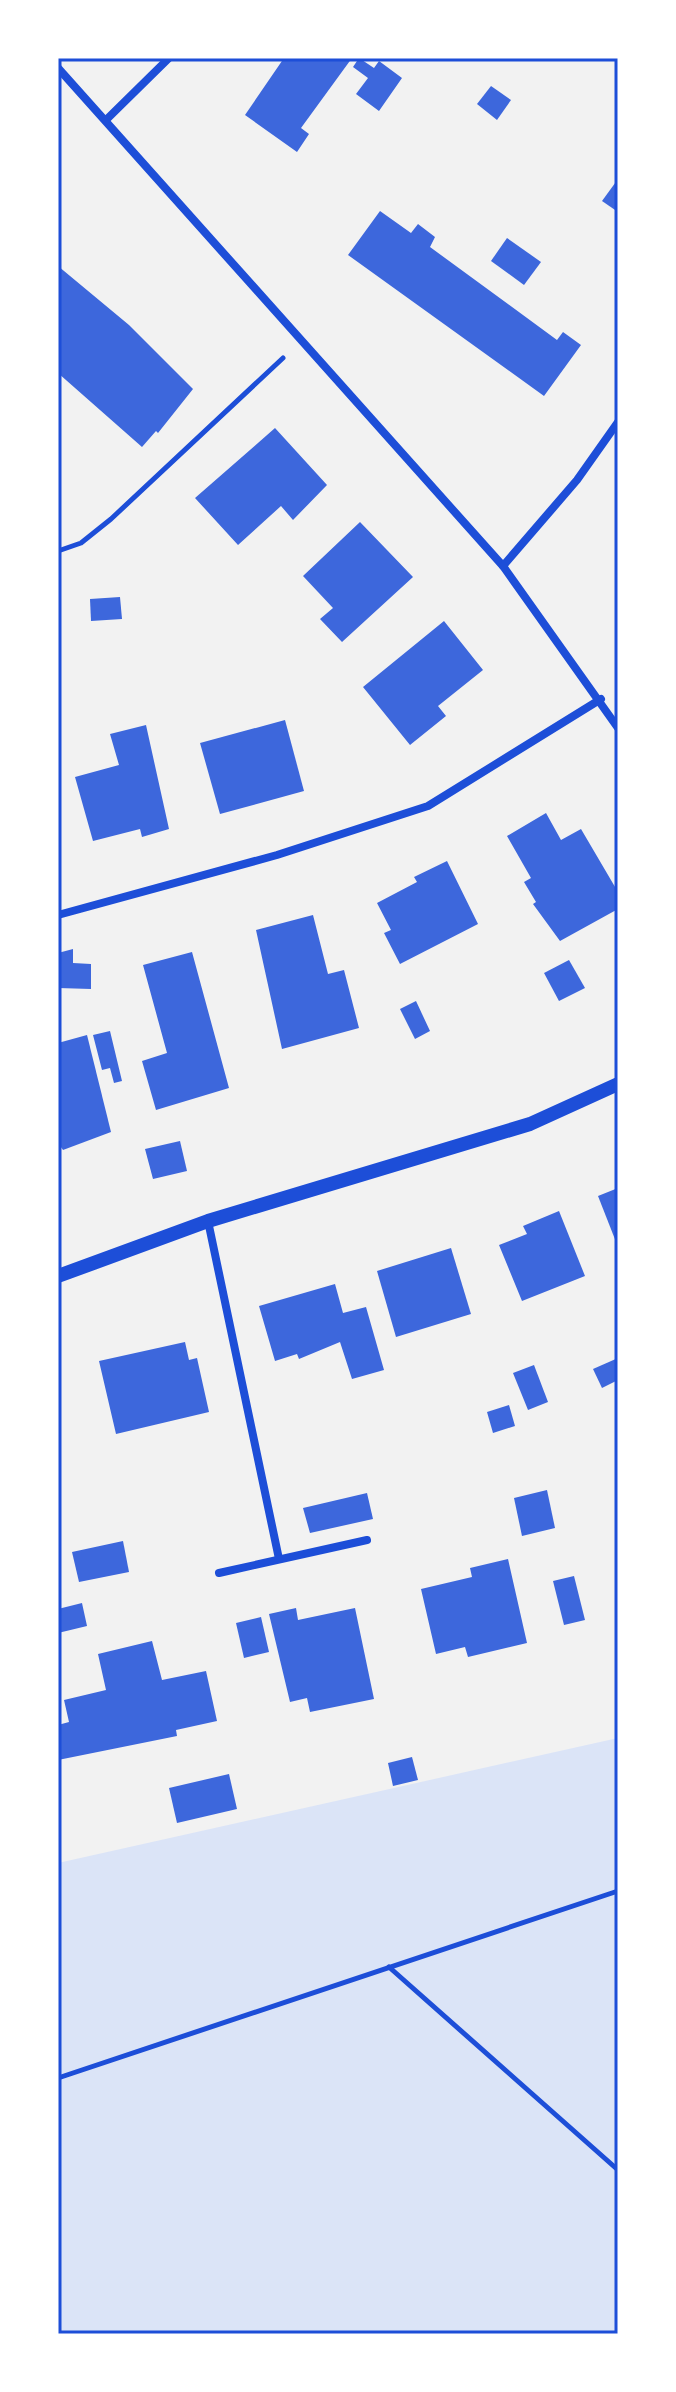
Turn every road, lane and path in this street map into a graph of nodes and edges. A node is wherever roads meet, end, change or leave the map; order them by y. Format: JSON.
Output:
{"nodes":[{"id":1,"x":169,"y":58,"type":"edge"},
{"id":2,"x":58,"y":68,"type":"edge"},
{"id":3,"x":106,"y":120,"type":"junction"},
{"id":4,"x":302,"y":340,"type":"junction"},
{"id":5,"x":618,"y":422,"type":"edge"},
{"id":6,"x":58,"y":551,"type":"edge"},
{"id":7,"x":503,"y":566,"type":"junction"},
{"id":8,"x":601,"y":699,"type":"junction"},
{"id":9,"x":618,"y":728,"type":"edge"},
{"id":10,"x":58,"y":915,"type":"edge"},
{"id":11,"x":618,"y":1084,"type":"edge"},
{"id":12,"x":208,"y":1221,"type":"junction"},
{"id":13,"x":58,"y":1276,"type":"edge"},
{"id":14,"x":367,"y":1540,"type":"dead end"},
{"id":15,"x":279,"y":1559,"type":"junction"},
{"id":16,"x":219,"y":1573,"type":"dead end"},
{"id":17,"x":618,"y":1891,"type":"edge"},
{"id":18,"x":389,"y":1967,"type":"junction"},
{"id":19,"x":58,"y":2078,"type":"edge"},
{"id":20,"x":618,"y":2170,"type":"edge"}],
"edges":[{"from":1,"to":3,"type":"street"},
{"from":2,"to":3,"type":"street"},
{"from":3,"to":4,"type":"street"},
{"from":4,"to":6,"type":"path"},
{"from":4,"to":7,"type":"street"},
{"from":5,"to":7,"type":"street"},
{"from":7,"to":8,"type":"street"},
{"from":8,"to":9,"type":"street"},
{"from":8,"to":10,"type":"street"},
{"from":11,"to":12,"type":"street"},
{"from":12,"to":13,"type":"street"},
{"from":12,"to":15,"type":"street"},
{"from":14,"to":15,"type":"street"},
{"from":15,"to":16,"type":"street"},
{"from":17,"to":18,"type":"path"},
{"from":18,"to":19,"type":"path"},
{"from":18,"to":20,"type":"path"}]}
